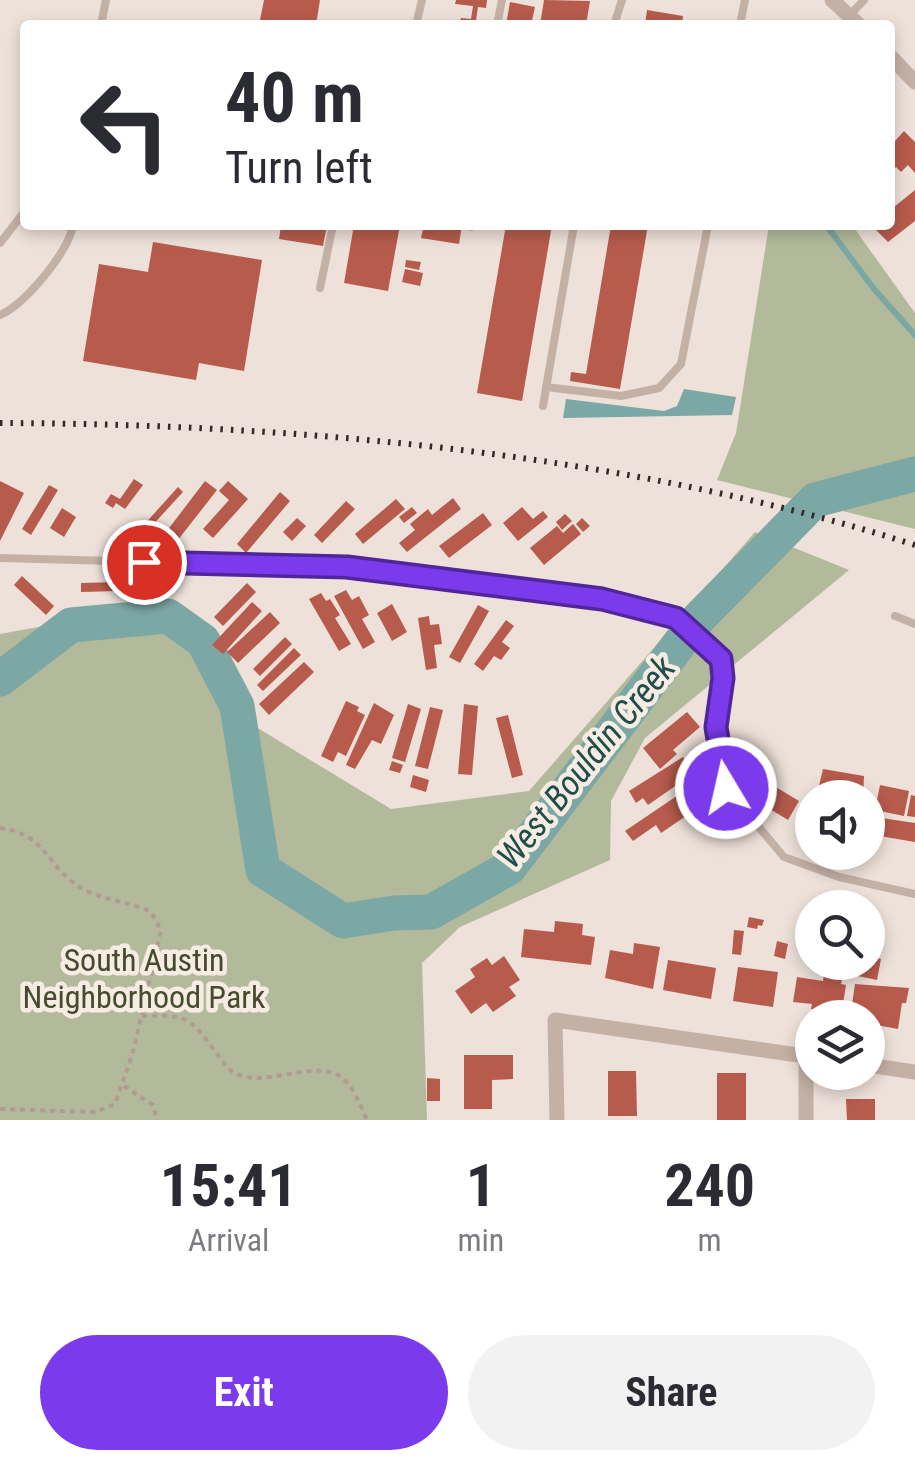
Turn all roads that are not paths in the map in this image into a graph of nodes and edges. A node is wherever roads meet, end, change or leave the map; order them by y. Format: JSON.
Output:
{"nodes":[{"id":1,"x":864,"y":0,"type":"edge"},
{"id":2,"x":835,"y":1,"type":"edge"},
{"id":3,"x":854,"y":20,"type":"edge"},
{"id":4,"x":895,"y":61,"type":"edge"},
{"id":5,"x":915,"y":82,"type":"edge"},
{"id":6,"x":20,"y":217,"type":"edge"},
{"id":7,"x":71,"y":230,"type":"edge"},
{"id":8,"x":333,"y":230,"type":"edge"},
{"id":9,"x":573,"y":230,"type":"edge"},
{"id":10,"x":707,"y":230,"type":"edge"},
{"id":11,"x":0,"y":243,"type":"edge"},
{"id":12,"x":320,"y":288,"type":"dead end"},
{"id":13,"x":0,"y":315,"type":"edge"},
{"id":14,"x":546,"y":388,"type":"junction"},
{"id":15,"x":544,"y":406,"type":"dead end"},
{"id":16,"x":0,"y":558,"type":"edge"},
{"id":17,"x":896,"y":616,"type":"dead end"},
{"id":18,"x":915,"y":624,"type":"edge"},
{"id":19,"x":915,"y":894,"type":"edge"},
{"id":20,"x":795,"y":1054,"type":"edge"},
{"id":21,"x":885,"y":1068,"type":"edge"},
{"id":22,"x":915,"y":1072,"type":"edge"},
{"id":23,"x":807,"y":1090,"type":"edge"},
{"id":24,"x":557,"y":1120,"type":"edge"},
{"id":25,"x":806,"y":1120,"type":"edge"}],
"edges":[{"from":1,"to":3,"type":"lane"},
{"from":2,"to":3,"type":"street"},
{"from":4,"to":5,"type":"street"},
{"from":6,"to":11,"type":"lane"},
{"from":7,"to":13,"type":"lane"},
{"from":8,"to":12,"type":"lane"},
{"from":9,"to":14,"type":"lane"},
{"from":10,"to":14,"type":"lane"},
{"from":14,"to":15,"type":"lane"},
{"from":16,"to":19,"type":"lane"},
{"from":17,"to":18,"type":"lane"},
{"from":20,"to":24,"type":"street"},
{"from":21,"to":22,"type":"street"},
{"from":23,"to":25,"type":"street"}]}
